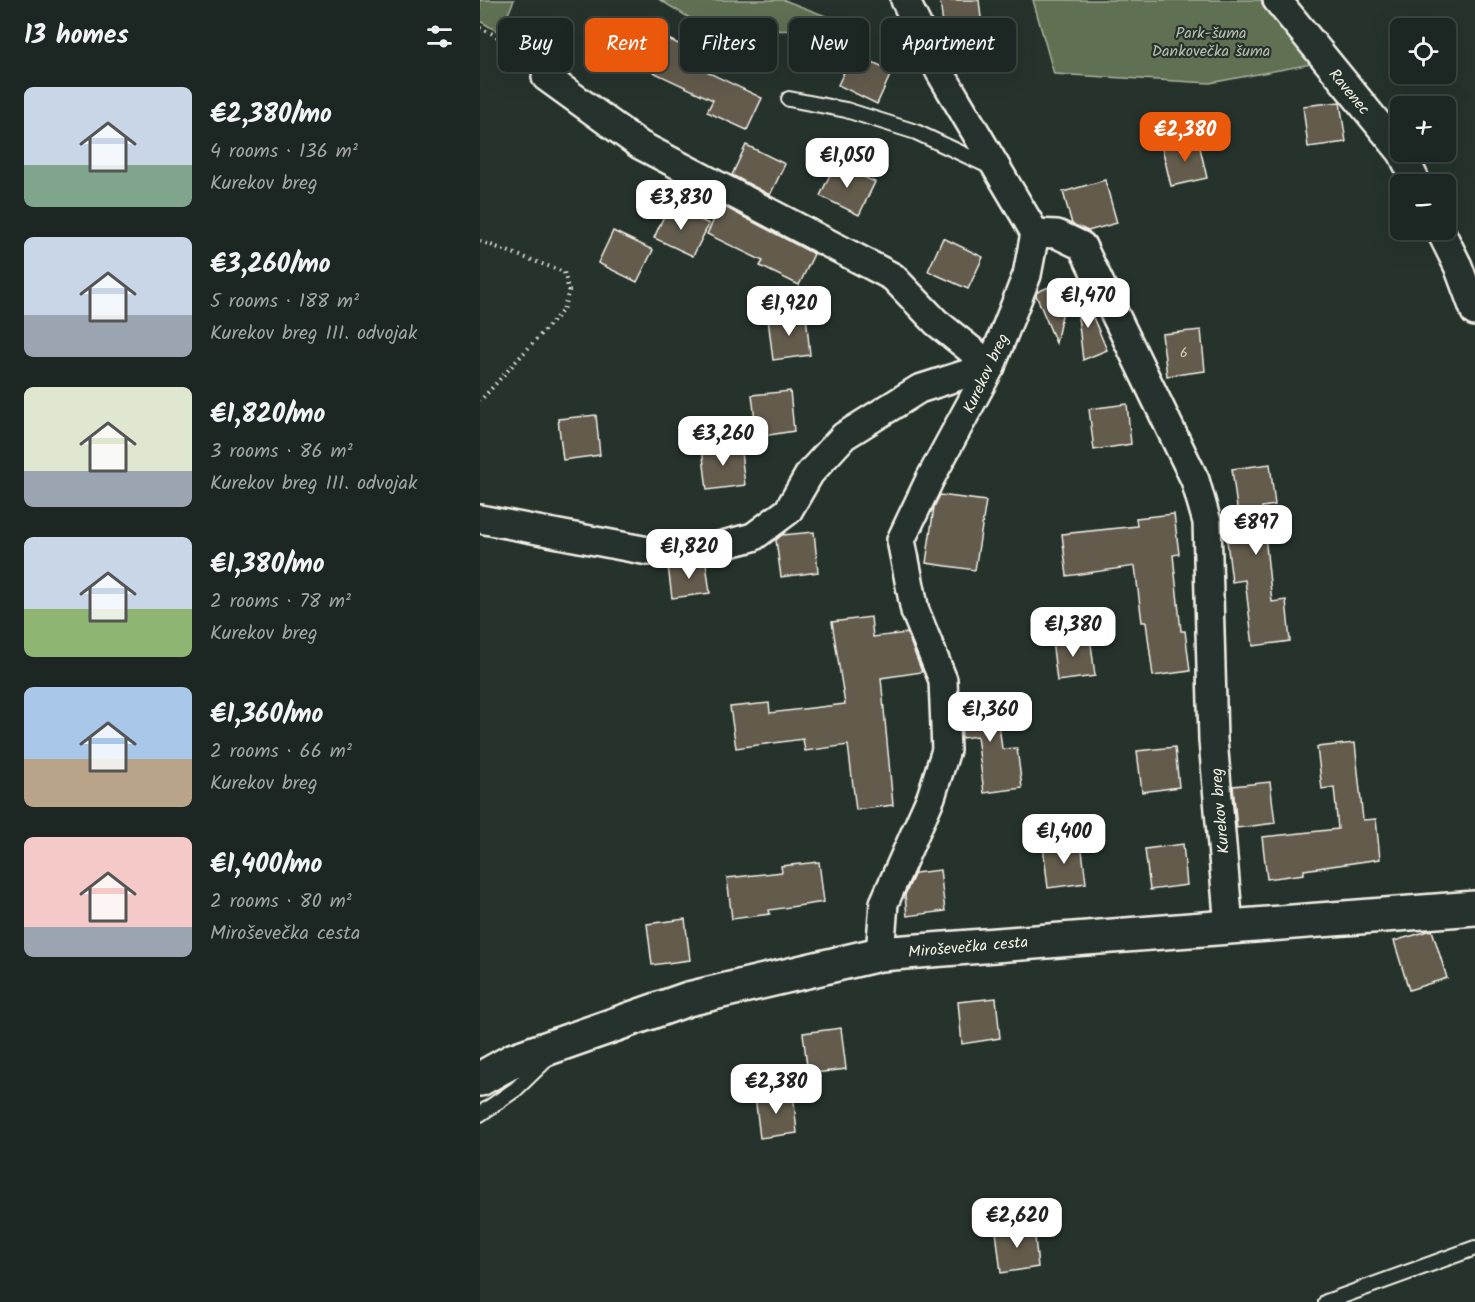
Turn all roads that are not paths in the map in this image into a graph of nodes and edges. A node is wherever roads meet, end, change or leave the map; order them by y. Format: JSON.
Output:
{"nodes":[{"id":1,"x":905,"y":0,"type":"edge"},
{"id":2,"x":1277,"y":0,"type":"edge"},
{"id":3,"x":546,"y":77,"type":"road end"},
{"id":4,"x":789,"y":99,"type":"dead end"},
{"id":5,"x":995,"y":169,"type":"junction"},
{"id":6,"x":1413,"y":174,"type":"edge"},
{"id":7,"x":1035,"y":233,"type":"junction"},
{"id":8,"x":1445,"y":240,"type":"edge"},
{"id":9,"x":1475,"y":312,"type":"edge"},
{"id":10,"x":991,"y":366,"type":"junction"},
{"id":11,"x":480,"y":519,"type":"edge"},
{"id":12,"x":1475,"y":908,"type":"edge"},
{"id":13,"x":1229,"y":927,"type":"junction"},
{"id":14,"x":880,"y":954,"type":"junction"},
{"id":15,"x":566,"y":1041,"type":"junction"},
{"id":16,"x":480,"y":1079,"type":"edge"},
{"id":17,"x":480,"y":1114,"type":"edge"},
{"id":18,"x":1475,"y":1248,"type":"edge"},
{"id":19,"x":1326,"y":1302,"type":"edge"}],
"edges":[{"from":1,"to":5,"type":"street"},
{"from":2,"to":6,"type":"street","name":"Ravenec"},
{"from":3,"to":10,"type":"street"},
{"from":4,"to":5,"type":"lane"},
{"from":5,"to":7,"type":"street"},
{"from":7,"to":10,"type":"street","name":"Kurekov breg"},
{"from":7,"to":13,"type":"street","name":"Kurekov breg"},
{"from":8,"to":9,"type":"street"},
{"from":10,"to":11,"type":"street"},
{"from":10,"to":14,"type":"street","name":"Kurekov breg"},
{"from":12,"to":13,"type":"main road","name":"Miroševečka cesta"},
{"from":13,"to":14,"type":"main road","name":"Miroševečka cesta"},
{"from":14,"to":15,"type":"main road","name":"Miroševečka cesta"},
{"from":15,"to":16,"type":"main road","name":"Miroševečka cesta"},
{"from":15,"to":17,"type":"lane"},
{"from":18,"to":19,"type":"lane"}]}
